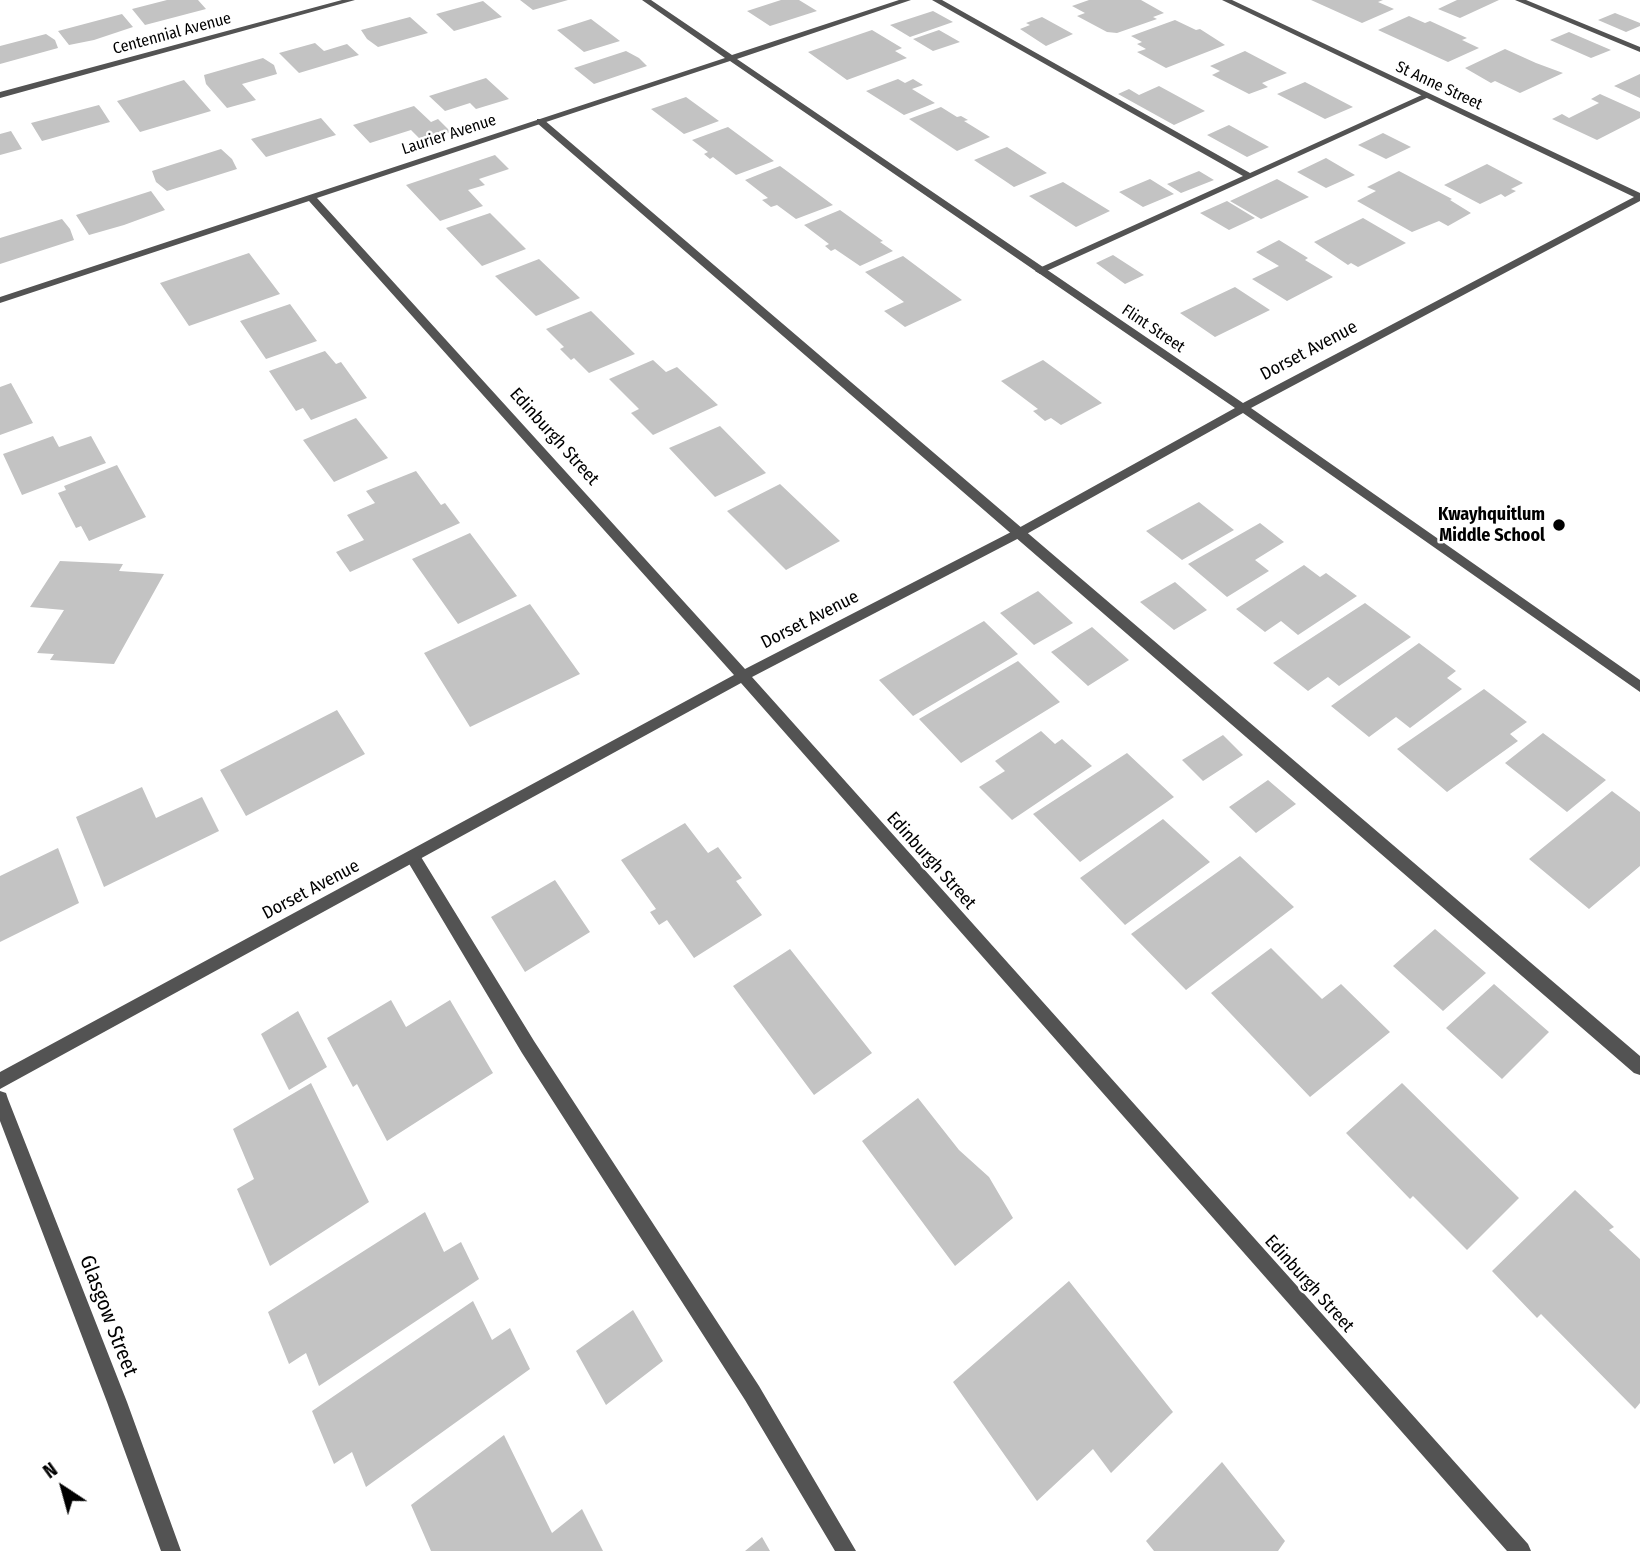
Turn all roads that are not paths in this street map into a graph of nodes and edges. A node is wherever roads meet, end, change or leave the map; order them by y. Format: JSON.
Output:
{"nodes":[{"id":1,"x":351,"y":0,"type":"edge"},
{"id":2,"x":646,"y":0,"type":"edge"},
{"id":3,"x":907,"y":0,"type":"edge"},
{"id":4,"x":936,"y":0,"type":"edge"},
{"id":5,"x":1226,"y":0,"type":"edge"},
{"id":6,"x":1519,"y":0,"type":"edge"},
{"id":7,"x":1640,"y":50,"type":"edge"},
{"id":8,"x":729,"y":59,"type":"junction"},
{"id":9,"x":0,"y":95,"type":"edge"},
{"id":10,"x":1427,"y":96,"type":"junction"},
{"id":11,"x":540,"y":121,"type":"junction"},
{"id":12,"x":1249,"y":177,"type":"junction"},
{"id":13,"x":312,"y":197,"type":"junction"},
{"id":14,"x":1640,"y":197,"type":"edge"},
{"id":15,"x":1040,"y":271,"type":"junction"},
{"id":16,"x":0,"y":300,"type":"edge"},
{"id":17,"x":1242,"y":408,"type":"junction"},
{"id":18,"x":1019,"y":533,"type":"junction"},
{"id":19,"x":743,"y":676,"type":"junction"},
{"id":20,"x":1640,"y":687,"type":"edge"},
{"id":21,"x":413,"y":857,"type":"junction"},
{"id":22,"x":1640,"y":1067,"type":"edge"},
{"id":23,"x":0,"y":1081,"type":"edge"},
{"id":24,"x":0,"y":1099,"type":"edge"},
{"id":25,"x":171,"y":1551,"type":"edge"},
{"id":26,"x":846,"y":1551,"type":"edge"},
{"id":27,"x":1521,"y":1551,"type":"edge"}],
"edges":[{"from":1,"to":9,"type":"street","name":"Centennial Avenue"},
{"from":2,"to":8,"type":"street","name":"Flint Street"},
{"from":3,"to":8,"type":"street","name":"Laurier Avenue"},
{"from":4,"to":12,"type":"street"},
{"from":5,"to":10,"type":"street","name":"St Anne Street"},
{"from":6,"to":7,"type":"street"},
{"from":8,"to":11,"type":"street","name":"Laurier Avenue"},
{"from":8,"to":15,"type":"street","name":"Flint Street"},
{"from":10,"to":12,"type":"street"},
{"from":10,"to":14,"type":"street","name":"St Anne Street"},
{"from":11,"to":13,"type":"street","name":"Laurier Avenue"},
{"from":11,"to":18,"type":"street"},
{"from":12,"to":15,"type":"street"},
{"from":13,"to":16,"type":"street","name":"Laurier Avenue"},
{"from":13,"to":19,"type":"street","name":"Edinburgh Street"},
{"from":14,"to":17,"type":"street","name":"Dorset Avenue"},
{"from":15,"to":17,"type":"street","name":"Flint Street"},
{"from":17,"to":18,"type":"street","name":"Dorset Avenue"},
{"from":17,"to":20,"type":"street","name":"Flint Street"},
{"from":18,"to":19,"type":"street","name":"Dorset Avenue"},
{"from":18,"to":22,"type":"street"},
{"from":19,"to":21,"type":"street","name":"Dorset Avenue"},
{"from":19,"to":27,"type":"street","name":"Edinburgh Street"},
{"from":21,"to":23,"type":"street","name":"Dorset Avenue"},
{"from":21,"to":26,"type":"street"},
{"from":24,"to":25,"type":"street","name":"Glasgow Street"}]}
